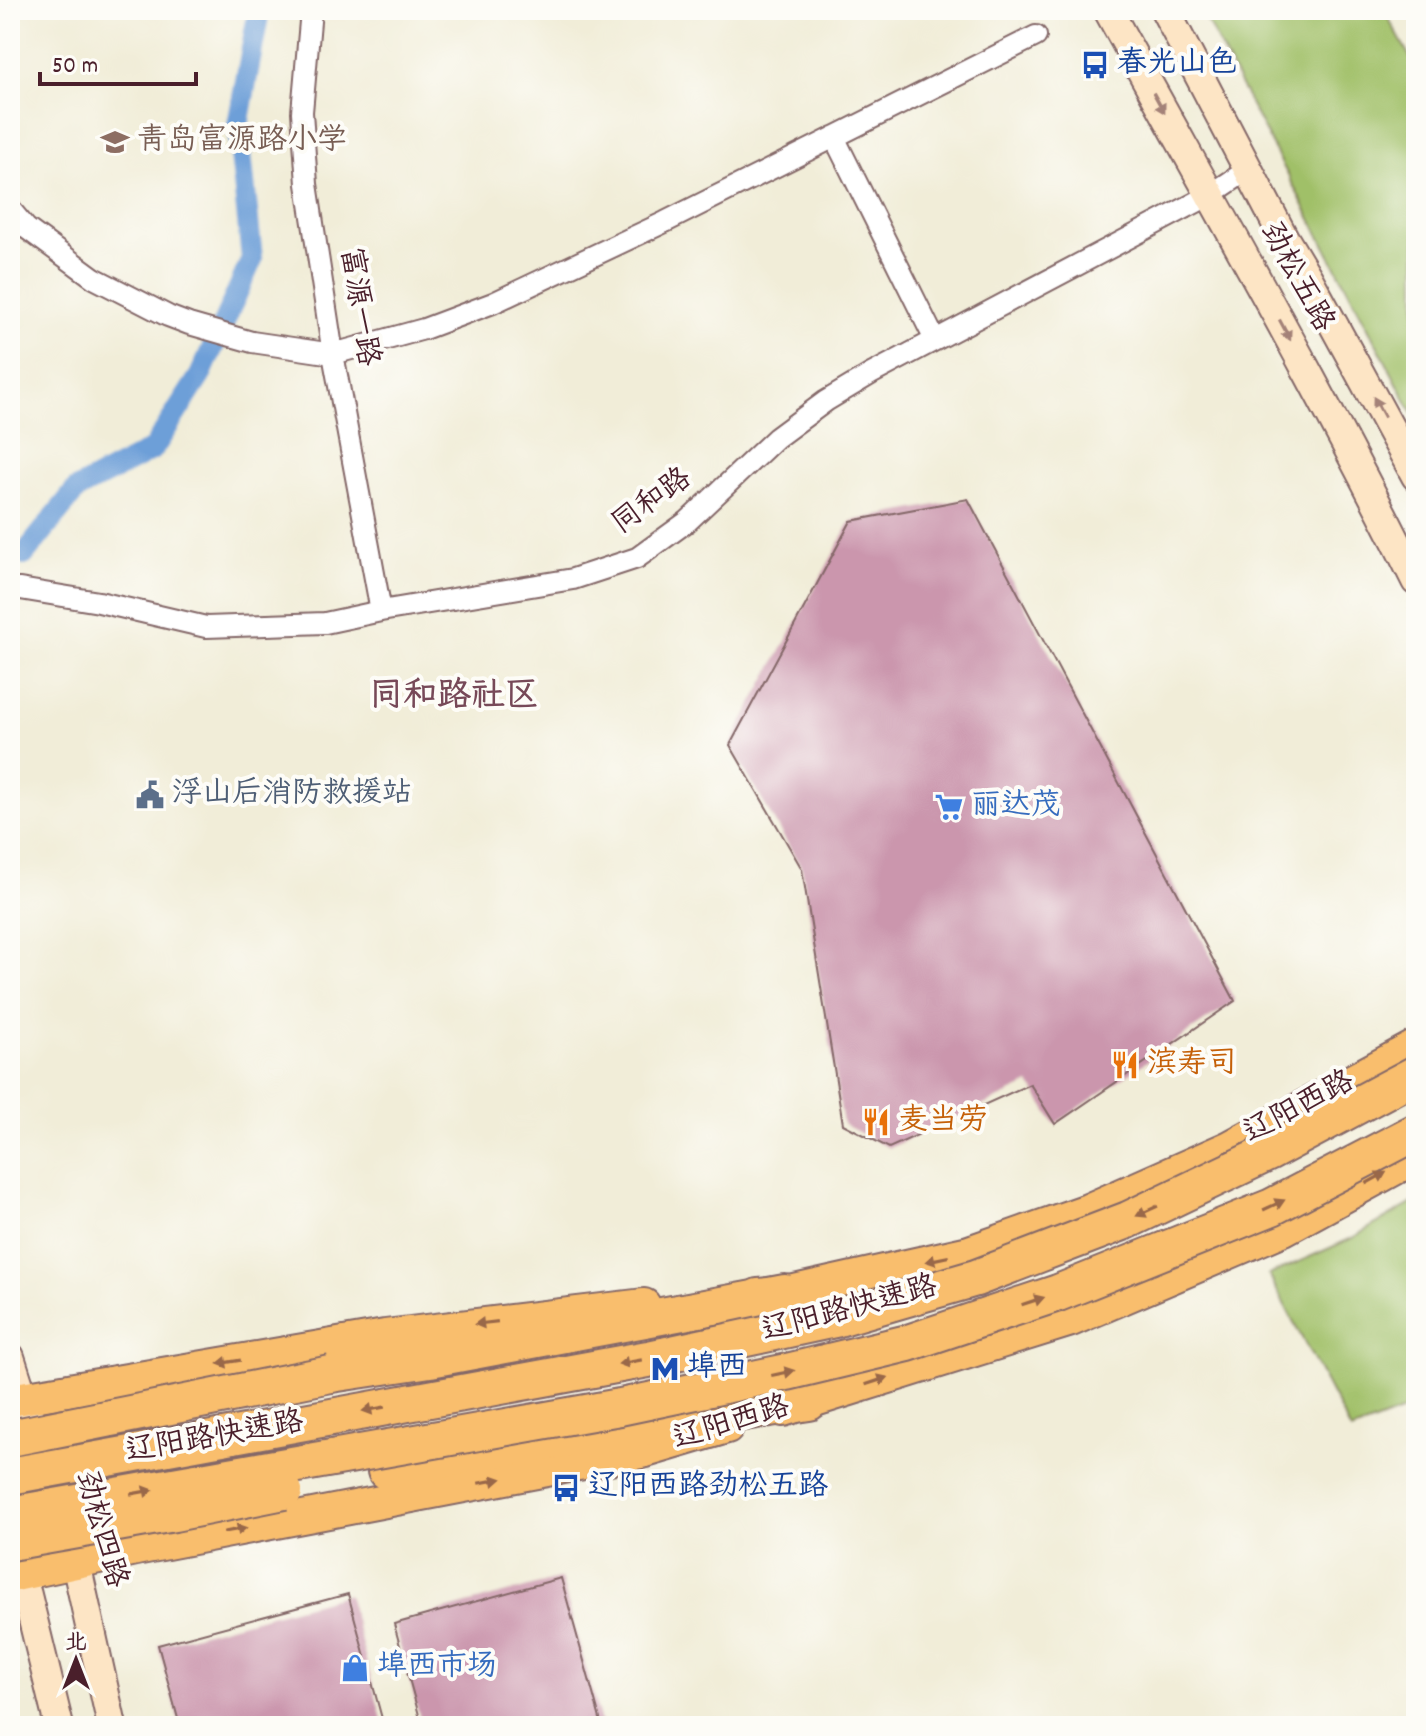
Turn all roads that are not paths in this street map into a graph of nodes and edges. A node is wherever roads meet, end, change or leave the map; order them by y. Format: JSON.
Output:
{"nodes":[{"id":1,"x":311,"y":10,"type":"edge"},
{"id":2,"x":1108,"y":10,"type":"edge"},
{"id":3,"x":1165,"y":10,"type":"edge"},
{"id":4,"x":1036,"y":36,"type":"dead end"},
{"id":5,"x":834,"y":137,"type":"junction"},
{"id":6,"x":1249,"y":169,"type":"junction"},
{"id":7,"x":1210,"y":195,"type":"junction"},
{"id":8,"x":10,"y":209,"type":"edge"},
{"id":9,"x":935,"y":340,"type":"junction"},
{"id":10,"x":333,"y":354,"type":"junction"},
{"id":11,"x":1416,"y":476,"type":"edge"},
{"id":12,"x":1416,"y":581,"type":"edge"},
{"id":13,"x":10,"y":589,"type":"edge"},
{"id":14,"x":381,"y":611,"type":"junction"},
{"id":15,"x":1416,"y":1046,"type":"edge"},
{"id":16,"x":1416,"y":1074,"type":"edge"},
{"id":17,"x":1416,"y":1132,"type":"edge"},
{"id":18,"x":1416,"y":1157,"type":"edge"},
{"id":19,"x":785,"y":1293,"type":"junction"},
{"id":20,"x":10,"y":1357,"type":"edge"},
{"id":21,"x":16,"y":1398,"type":"edge"},
{"id":22,"x":809,"y":1402,"type":"junction"},
{"id":23,"x":10,"y":1438,"type":"edge"},
{"id":24,"x":10,"y":1476,"type":"edge"},
{"id":25,"x":10,"y":1515,"type":"edge"},
{"id":26,"x":13,"y":1558,"type":"edge"},
{"id":27,"x":76,"y":1563,"type":"junction"},
{"id":28,"x":59,"y":1726,"type":"edge"},
{"id":29,"x":112,"y":1726,"type":"edge"}],
"edges":[{"from":1,"to":10,"type":"street","name":"富源一路"},
{"from":2,"to":7,"type":"main road","name":"劲松五路","one_way":true},
{"from":3,"to":6,"type":"main road","name":"劲松五路"},
{"from":4,"to":5,"type":"street"},
{"from":5,"to":9,"type":"street"},
{"from":5,"to":10,"type":"street"},
{"from":6,"to":7,"type":"street","name":"同和路"},
{"from":11,"to":6,"type":"main road","name":"劲松五路","one_way":true},
{"from":7,"to":9,"type":"street","name":"同和路"},
{"from":7,"to":12,"type":"main road","name":"劲松五路","one_way":true},
{"from":8,"to":10,"type":"street"},
{"from":9,"to":14,"type":"street","name":"同和路"},
{"from":10,"to":14,"type":"street","name":"富源一路"},
{"from":13,"to":14,"type":"street","name":"同和路"},
{"from":15,"to":19,"type":"main road","name":"辽阳西路","one_way":true},
{"from":16,"to":24,"type":"highway","name":"辽阳路快速路","one_way":true,"bridge":true},
{"from":25,"to":17,"type":"highway","name":"辽阳路快速路","one_way":true,"bridge":true},
{"from":22,"to":18,"type":"main road","name":"辽阳西路","one_way":true},
{"from":19,"to":21,"type":"main road","name":"辽阳西路","one_way":true},
{"from":19,"to":23,"type":"highway","bridge":true},
{"from":20,"to":21,"type":"main road","name":"劲松四路"},
{"from":21,"to":27,"type":"main road","name":"劲松四路"},
{"from":22,"to":26,"type":"highway","bridge":true},
{"from":27,"to":22,"type":"main road","name":"辽阳西路","one_way":true},
{"from":26,"to":27,"type":"main road","name":"辽阳西路"},
{"from":26,"to":28,"type":"main road"},
{"from":27,"to":29,"type":"main road","name":"劲松四路"}]}
